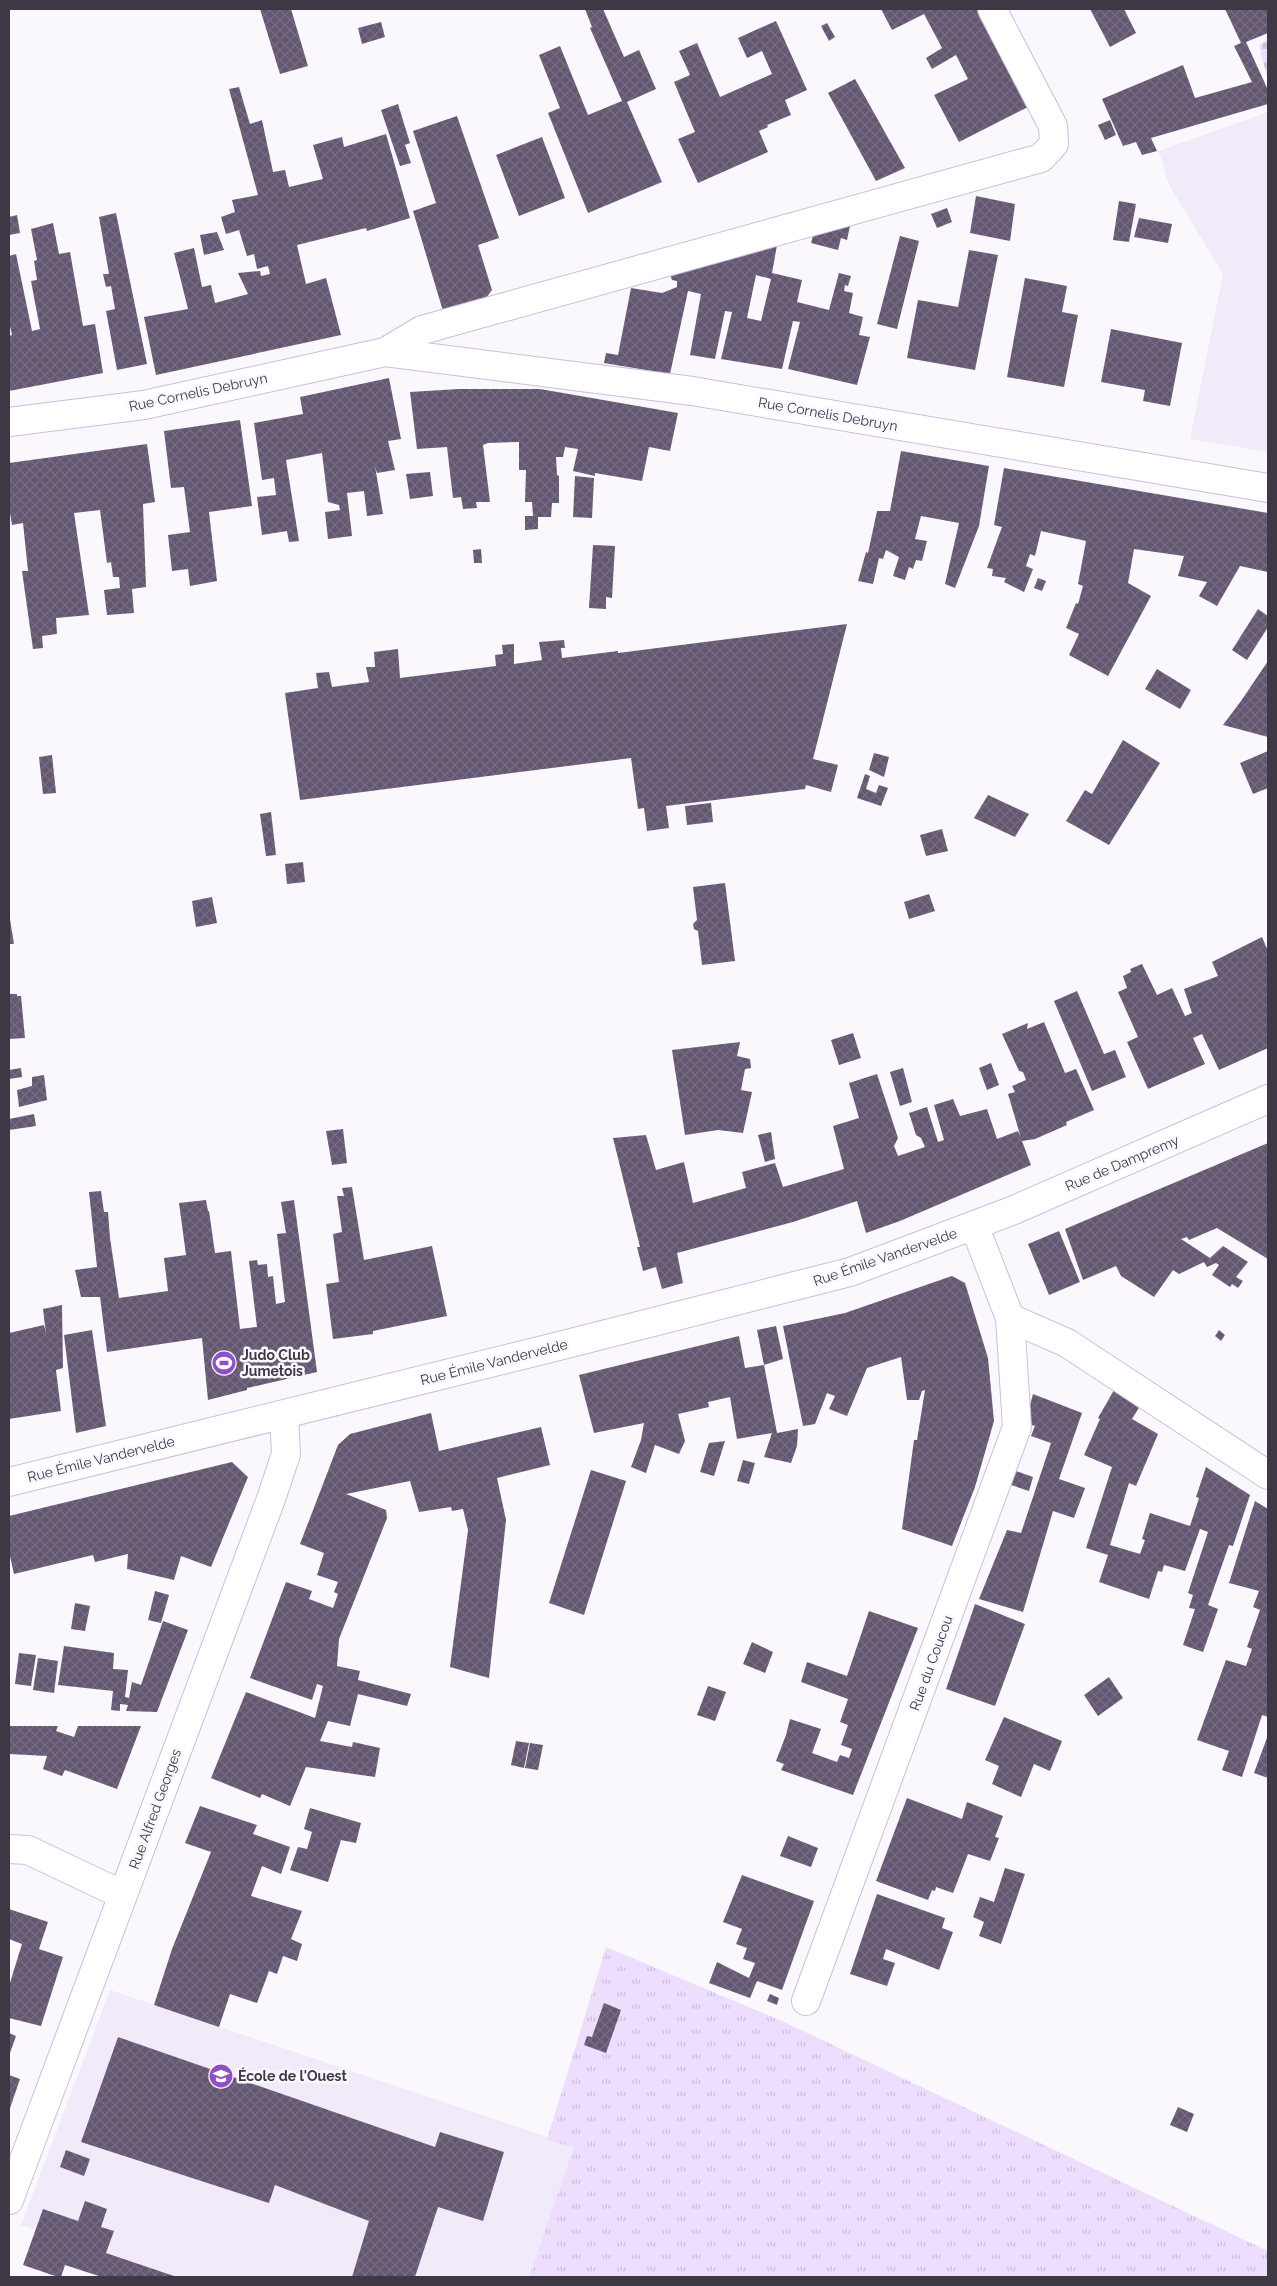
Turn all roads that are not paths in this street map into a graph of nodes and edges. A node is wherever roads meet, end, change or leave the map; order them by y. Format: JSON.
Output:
{"nodes":[{"id":1,"x":992,"y":9,"type":"edge"},
{"id":2,"x":385,"y":352,"type":"junction"},
{"id":3,"x":9,"y":422,"type":"edge"},
{"id":4,"x":1268,"y":488,"type":"edge"},
{"id":5,"x":1268,"y":1099,"type":"edge"},
{"id":6,"x":974,"y":1225,"type":"junction"},
{"id":7,"x":1010,"y":1318,"type":"junction"},
{"id":8,"x":284,"y":1414,"type":"junction"},
{"id":9,"x":1268,"y":1476,"type":"edge"},
{"id":10,"x":9,"y":1482,"type":"edge"},
{"id":11,"x":9,"y":1849,"type":"edge"},
{"id":12,"x":123,"y":1895,"type":"junction"},
{"id":13,"x":806,"y":2002,"type":"dead end"},
{"id":14,"x":9,"y":2200,"type":"edge"}],
"edges":[{"from":1,"to":2,"type":"street","name":"Rue Cornelis Debruyn"},
{"from":2,"to":3,"type":"street","name":"Rue Cornelis Debruyn"},
{"from":2,"to":4,"type":"street","name":"Rue Cornelis Debruyn"},
{"from":5,"to":6,"type":"street","name":"Rue de Dampremy"},
{"from":6,"to":7,"type":"street","name":"Rue du Coucou"},
{"from":6,"to":8,"type":"street","name":"Rue Émile Vandervelde"},
{"from":7,"to":9,"type":"street"},
{"from":7,"to":13,"type":"street","name":"Rue du Coucou"},
{"from":8,"to":10,"type":"street","name":"Rue Émile Vandervelde"},
{"from":8,"to":12,"type":"street","name":"Rue Alfred Georges"},
{"from":11,"to":12,"type":"street"},
{"from":12,"to":14,"type":"street","name":"Rue Alfred Georges"}]}
